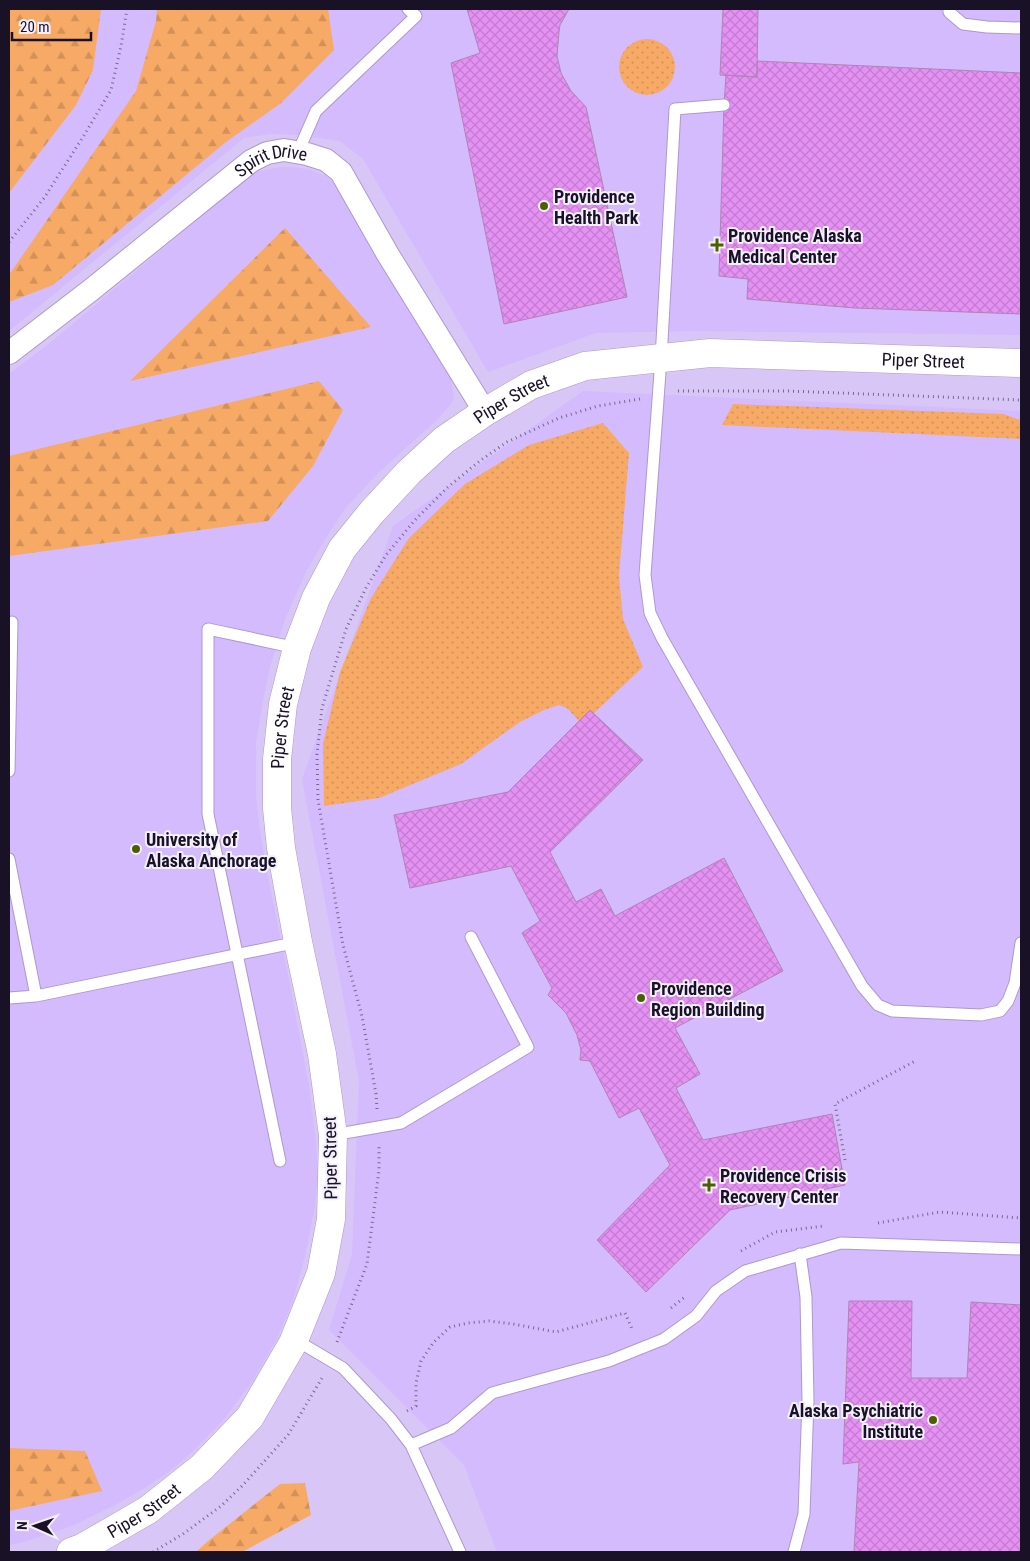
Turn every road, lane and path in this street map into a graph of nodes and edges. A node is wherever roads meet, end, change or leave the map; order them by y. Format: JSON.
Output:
{"nodes":[{"id":1,"x":127,"y":9,"type":"edge"},
{"id":2,"x":408,"y":9,"type":"edge"},
{"id":3,"x":949,"y":9,"type":"edge"},
{"id":4,"x":1021,"y":28,"type":"edge"},
{"id":5,"x":724,"y":104,"type":"dead end"},
{"id":6,"x":298,"y":152,"type":"junction"},
{"id":7,"x":9,"y":242,"type":"edge"},
{"id":8,"x":9,"y":353,"type":"edge"},
{"id":9,"x":661,"y":359,"type":"junction"},
{"id":10,"x":1021,"y":363,"type":"edge"},
{"id":11,"x":681,"y":390,"type":"dead end"},
{"id":12,"x":1021,"y":400,"type":"edge"},
{"id":13,"x":635,"y":401,"type":"dead end"},
{"id":14,"x":484,"y":412,"type":"junction"},
{"id":15,"x":12,"y":622,"type":"dead end"},
{"id":16,"x":297,"y":648,"type":"junction"},
{"id":17,"x":9,"y":771,"type":"edge"},
{"id":18,"x":9,"y":859,"type":"edge"},
{"id":19,"x":472,"y":937,"type":"dead end"},
{"id":20,"x":298,"y":942,"type":"junction"},
{"id":21,"x":1021,"y":943,"type":"edge"},
{"id":22,"x":237,"y":955,"type":"junction"},
{"id":23,"x":36,"y":996,"type":"junction"},
{"id":24,"x":9,"y":998,"type":"edge"},
{"id":25,"x":917,"y":1060,"type":"dead end"},
{"id":26,"x":378,"y":1127,"type":"junction"},
{"id":27,"x":334,"y":1136,"type":"junction"},
{"id":28,"x":845,"y":1160,"type":"dead end"},
{"id":29,"x":280,"y":1161,"type":"dead end"},
{"id":30,"x":1021,"y":1218,"type":"edge"},
{"id":31,"x":875,"y":1224,"type":"dead end"},
{"id":32,"x":830,"y":1226,"type":"dead end"},
{"id":33,"x":1021,"y":1248,"type":"edge"},
{"id":34,"x":800,"y":1254,"type":"junction"},
{"id":35,"x":734,"y":1255,"type":"dead end"},
{"id":36,"x":688,"y":1294,"type":"dead end"},
{"id":37,"x":668,"y":1310,"type":"dead end"},
{"id":38,"x":641,"y":1328,"type":"dead end"},
{"id":39,"x":294,"y":1339,"type":"junction"},
{"id":40,"x":332,"y":1361,"type":"junction"},
{"id":41,"x":416,"y":1406,"type":"dead end"},
{"id":42,"x":411,"y":1445,"type":"junction"},
{"id":43,"x":71,"y":1552,"type":"edge"},
{"id":44,"x":153,"y":1552,"type":"edge"},
{"id":45,"x":460,"y":1552,"type":"edge"},
{"id":46,"x":794,"y":1552,"type":"edge"}],
"edges":[{"from":1,"to":7,"type":"path"},
{"from":2,"to":6,"type":"lane"},
{"from":3,"to":4,"type":"lane"},
{"from":5,"to":9,"type":"lane"},
{"from":6,"to":8,"type":"street","name":"Spirit Drive"},
{"from":6,"to":14,"type":"street","name":"Spirit Drive"},
{"from":9,"to":10,"type":"street","name":"Piper Street"},
{"from":9,"to":14,"type":"street","name":"Piper Street"},
{"from":9,"to":21,"type":"lane"},
{"from":11,"to":12,"type":"path"},
{"from":13,"to":26,"type":"path"},
{"from":14,"to":16,"type":"street","name":"Piper Street"},
{"from":15,"to":17,"type":"lane"},
{"from":16,"to":20,"type":"street","name":"Piper Street"},
{"from":16,"to":22,"type":"lane"},
{"from":18,"to":23,"type":"lane"},
{"from":19,"to":26,"type":"lane"},
{"from":20,"to":22,"type":"lane"},
{"from":20,"to":27,"type":"street","name":"Piper Street"},
{"from":22,"to":23,"type":"lane"},
{"from":22,"to":29,"type":"lane"},
{"from":23,"to":24,"type":"lane"},
{"from":25,"to":28,"type":"path"},
{"from":26,"to":27,"type":"lane"},
{"from":26,"to":40,"type":"path"},
{"from":27,"to":39,"type":"street","name":"Piper Street"},
{"from":30,"to":31,"type":"path"},
{"from":32,"to":35,"type":"path"},
{"from":33,"to":34,"type":"lane"},
{"from":34,"to":42,"type":"lane"},
{"from":34,"to":46,"type":"lane"},
{"from":36,"to":37,"type":"path"},
{"from":38,"to":41,"type":"path"},
{"from":39,"to":40,"type":"lane"},
{"from":39,"to":43,"type":"street","name":"Piper Street"},
{"from":40,"to":42,"type":"lane"},
{"from":40,"to":44,"type":"path"},
{"from":42,"to":45,"type":"lane"}]}
